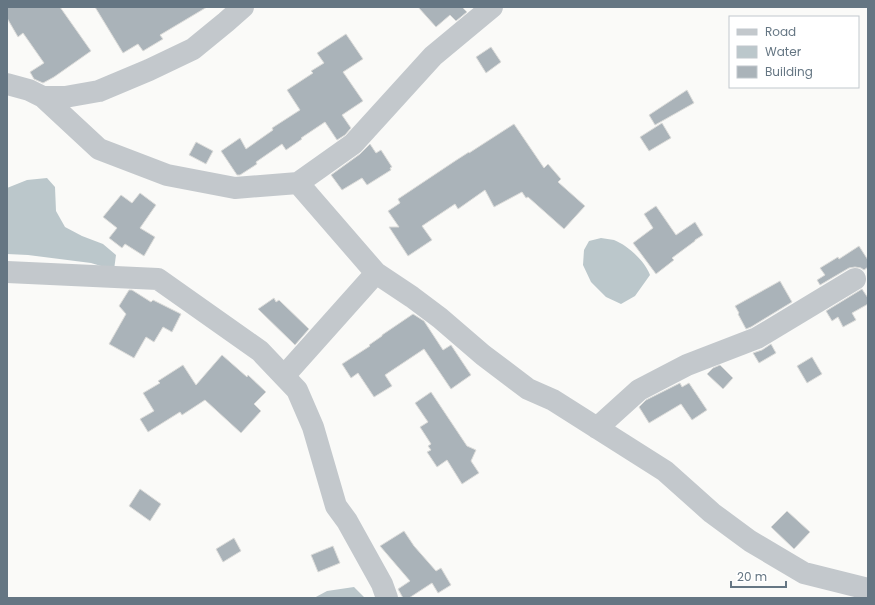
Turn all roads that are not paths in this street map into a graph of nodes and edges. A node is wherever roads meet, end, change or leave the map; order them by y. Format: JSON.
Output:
{"nodes":[{"id":1,"x":242,"y":7,"type":"edge"},
{"id":2,"x":492,"y":7,"type":"edge"},
{"id":3,"x":7,"y":84,"type":"edge"},
{"id":4,"x":43,"y":97,"type":"junction"},
{"id":5,"x":298,"y":183,"type":"junction"},
{"id":6,"x":7,"y":272,"type":"edge"},
{"id":7,"x":376,"y":273,"type":"junction"},
{"id":8,"x":856,"y":279,"type":"dead end"},
{"id":9,"x":284,"y":376,"type":"junction"},
{"id":10,"x":597,"y":428,"type":"junction"},
{"id":11,"x":868,"y":589,"type":"edge"},
{"id":12,"x":387,"y":598,"type":"edge"}],
"edges":[{"from":1,"to":4,"type":"street"},
{"from":2,"to":5,"type":"street"},
{"from":3,"to":4,"type":"street"},
{"from":4,"to":5,"type":"street"},
{"from":5,"to":7,"type":"street"},
{"from":6,"to":9,"type":"street"},
{"from":7,"to":9,"type":"street"},
{"from":7,"to":10,"type":"street"},
{"from":8,"to":10,"type":"street"},
{"from":9,"to":12,"type":"street"},
{"from":10,"to":11,"type":"street"}]}
